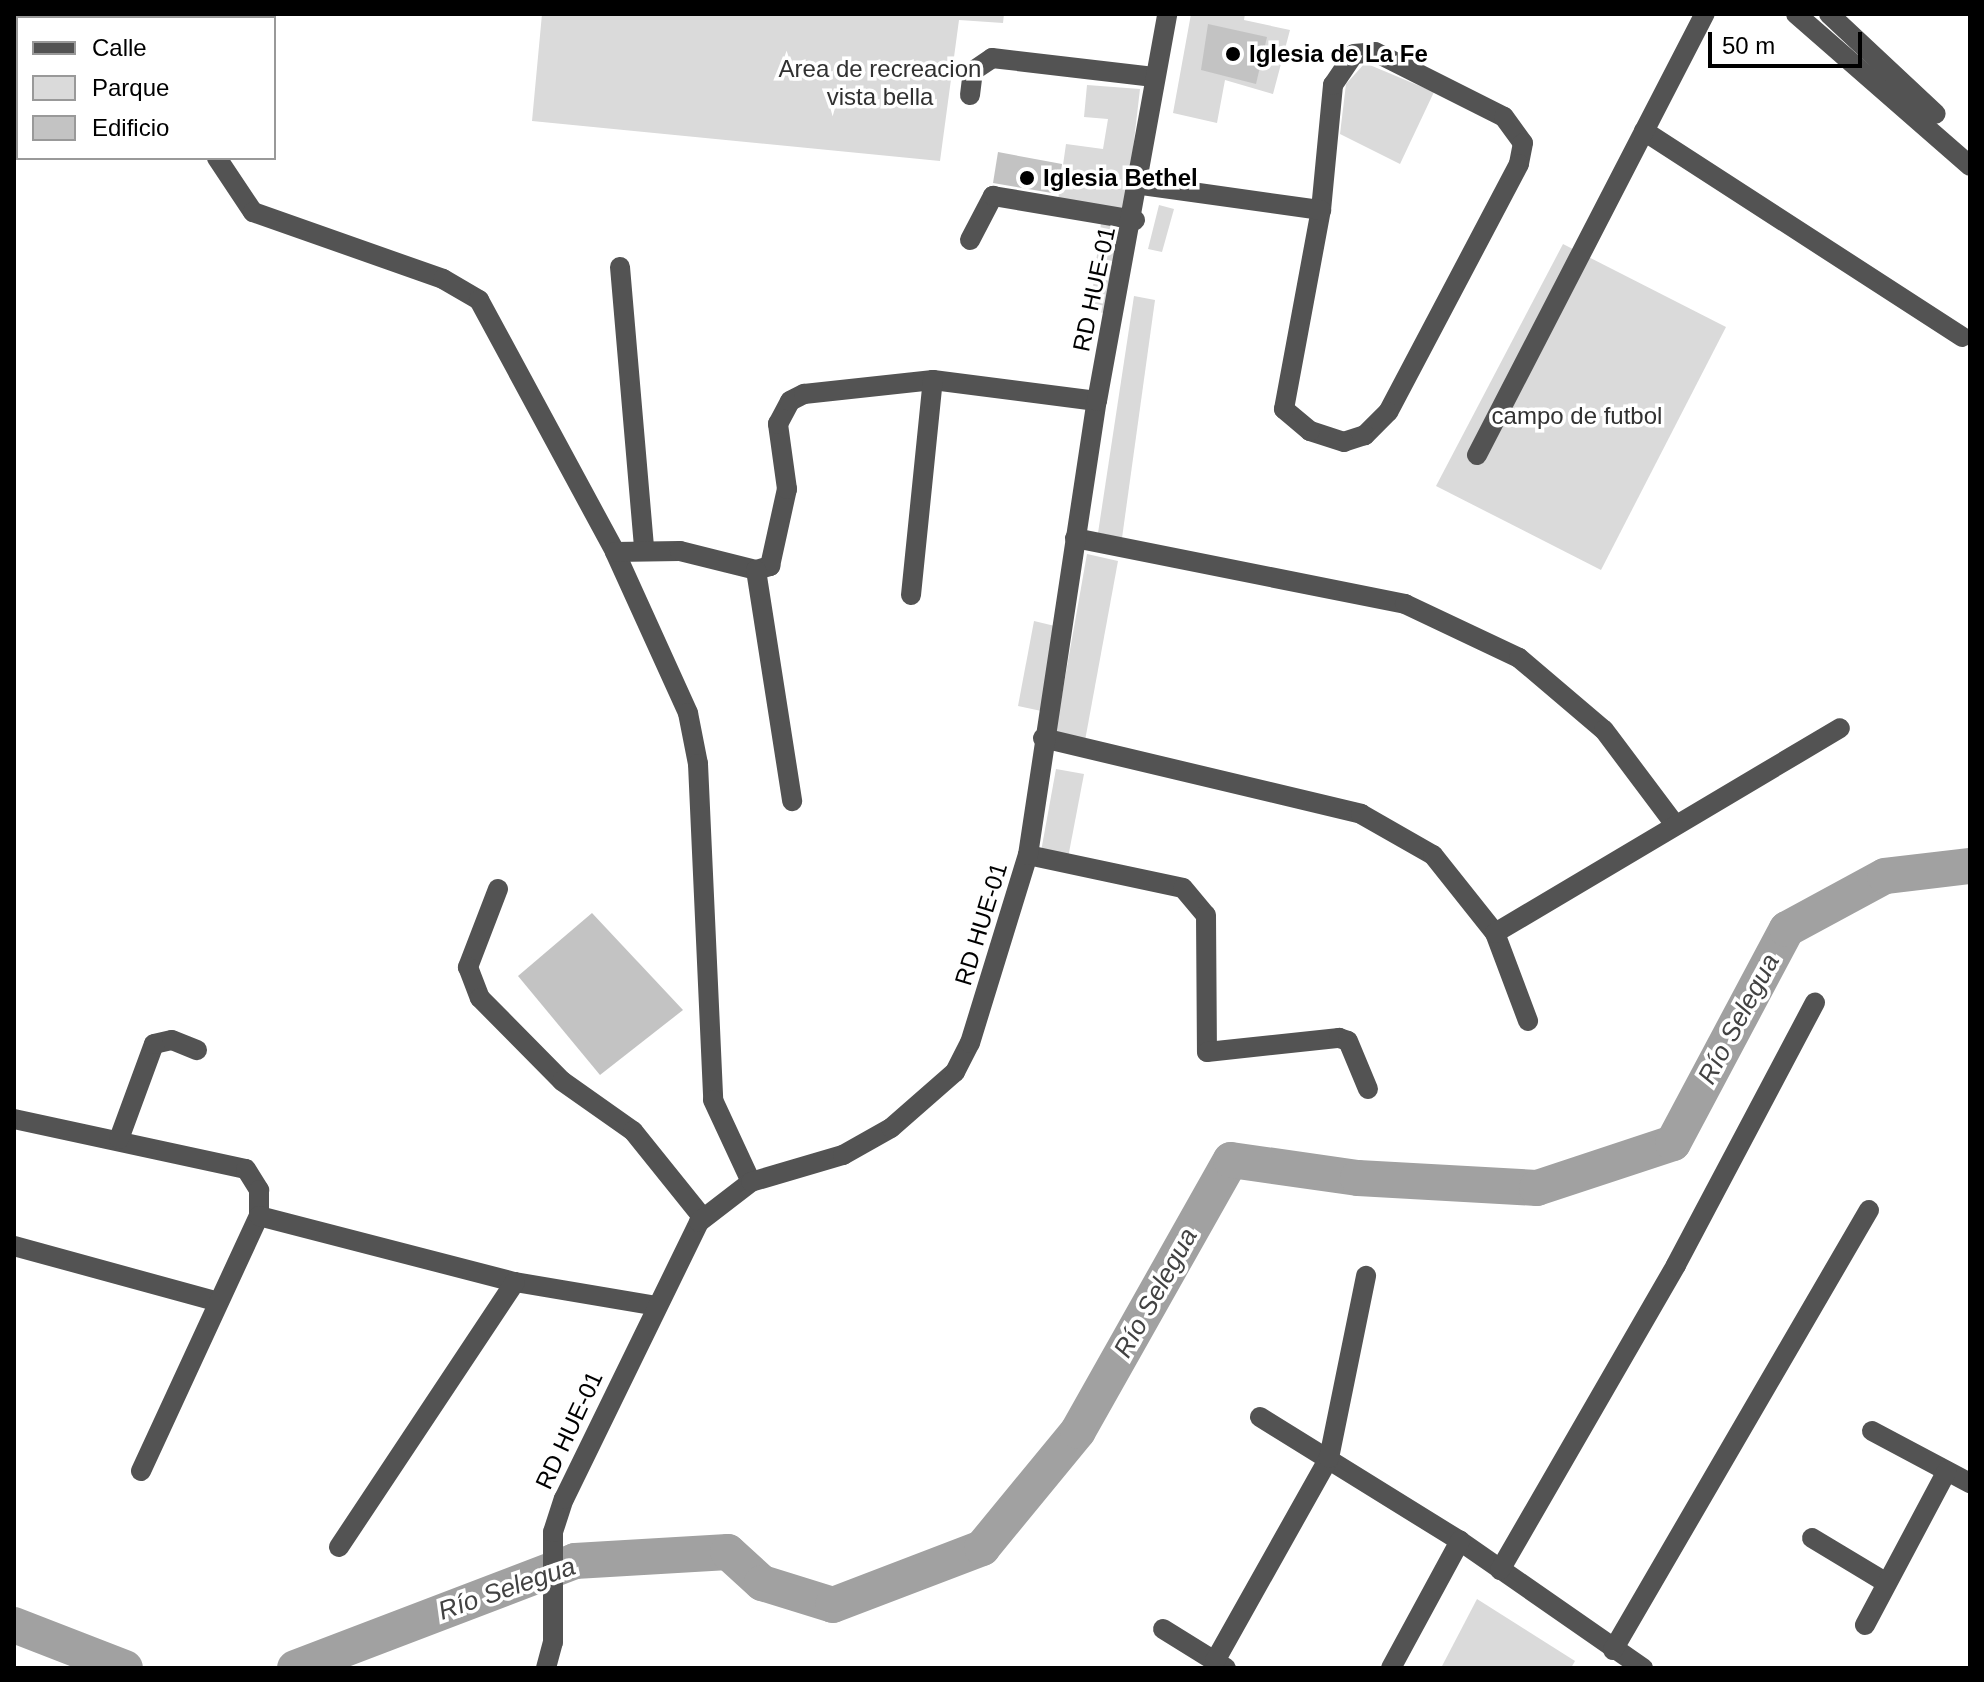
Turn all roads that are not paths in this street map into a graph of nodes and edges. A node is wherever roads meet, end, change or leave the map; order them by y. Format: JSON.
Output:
{"nodes":[{"id":1,"x":1167,"y":14,"type":"edge"},
{"id":2,"x":1705,"y":14,"type":"edge"},
{"id":3,"x":1796,"y":14,"type":"edge"},
{"id":4,"x":1833,"y":15,"type":"edge"},
{"id":5,"x":1154,"y":77,"type":"junction"},
{"id":6,"x":970,"y":95,"type":"dead end"},
{"id":7,"x":1936,"y":114,"type":"dead end"},
{"id":8,"x":1644,"y":131,"type":"junction"},
{"id":9,"x":218,"y":160,"type":"edge"},
{"id":10,"x":1970,"y":166,"type":"edge"},
{"id":11,"x":1142,"y":185,"type":"junction"},
{"id":12,"x":1321,"y":210,"type":"junction"},
{"id":13,"x":1135,"y":220,"type":"junction"},
{"id":14,"x":970,"y":240,"type":"dead end"},
{"id":15,"x":620,"y":267,"type":"dead end"},
{"id":16,"x":1967,"y":334,"type":"edge"},
{"id":17,"x":933,"y":380,"type":"junction"},
{"id":18,"x":1097,"y":401,"type":"junction"},
{"id":19,"x":1477,"y":455,"type":"dead end"},
{"id":20,"x":1075,"y":538,"type":"junction"},
{"id":21,"x":644,"y":548,"type":"junction"},
{"id":22,"x":615,"y":552,"type":"junction"},
{"id":23,"x":756,"y":570,"type":"junction"},
{"id":24,"x":911,"y":595,"type":"dead end"},
{"id":25,"x":1840,"y":728,"type":"dead end"},
{"id":26,"x":1043,"y":738,"type":"junction"},
{"id":27,"x":792,"y":801,"type":"dead end"},
{"id":28,"x":1673,"y":822,"type":"junction"},
{"id":29,"x":1028,"y":855,"type":"junction"},
{"id":30,"x":498,"y":889,"type":"dead end"},
{"id":31,"x":1495,"y":933,"type":"junction"},
{"id":32,"x":1815,"y":1003,"type":"dead end"},
{"id":33,"x":1528,"y":1021,"type":"dead end"},
{"id":34,"x":197,"y":1050,"type":"dead end"},
{"id":35,"x":1368,"y":1089,"type":"dead end"},
{"id":36,"x":14,"y":1119,"type":"edge"},
{"id":37,"x":119,"y":1139,"type":"junction"},
{"id":38,"x":751,"y":1182,"type":"junction"},
{"id":39,"x":1869,"y":1210,"type":"dead end"},
{"id":40,"x":259,"y":1216,"type":"junction"},
{"id":41,"x":703,"y":1218,"type":"junction"},
{"id":42,"x":14,"y":1246,"type":"edge"},
{"id":43,"x":1366,"y":1276,"type":"dead end"},
{"id":44,"x":515,"y":1282,"type":"junction"},
{"id":45,"x":215,"y":1301,"type":"junction"},
{"id":46,"x":657,"y":1306,"type":"junction"},
{"id":47,"x":1260,"y":1417,"type":"dead end"},
{"id":48,"x":1872,"y":1431,"type":"dead end"},
{"id":49,"x":1329,"y":1458,"type":"junction"},
{"id":50,"x":141,"y":1471,"type":"dead end"},
{"id":51,"x":1947,"y":1471,"type":"junction"},
{"id":52,"x":1970,"y":1483,"type":"edge"},
{"id":53,"x":1812,"y":1538,"type":"dead end"},
{"id":54,"x":1460,"y":1541,"type":"junction"},
{"id":55,"x":339,"y":1547,"type":"dead end"},
{"id":56,"x":1500,"y":1570,"type":"junction"},
{"id":57,"x":1887,"y":1583,"type":"junction"},
{"id":58,"x":1865,"y":1625,"type":"dead end"},
{"id":59,"x":1163,"y":1629,"type":"dead end"},
{"id":60,"x":1613,"y":1650,"type":"junction"},
{"id":61,"x":1220,"y":1665,"type":"edge"},
{"id":62,"x":546,"y":1668,"type":"edge"},
{"id":63,"x":1391,"y":1668,"type":"edge"},
{"id":64,"x":1643,"y":1668,"type":"edge"}],
"edges":[{"from":1,"to":5,"type":"street","name":"RD HUE-01"},
{"from":2,"to":8,"type":"street"},
{"from":3,"to":10,"type":"street"},
{"from":4,"to":7,"type":"street"},
{"from":5,"to":6,"type":"street"},
{"from":5,"to":11,"type":"street","name":"RD HUE-01"},
{"from":8,"to":16,"type":"street"},
{"from":8,"to":19,"type":"street"},
{"from":9,"to":22,"type":"street"},
{"from":11,"to":12,"type":"street"},
{"from":11,"to":13,"type":"street","name":"RD HUE-01"},
{"from":12,"to":12,"type":"street"},
{"from":13,"to":14,"type":"street"},
{"from":13,"to":18,"type":"street","name":"RD HUE-01"},
{"from":15,"to":21,"type":"street"},
{"from":17,"to":18,"type":"street"},
{"from":17,"to":23,"type":"street"},
{"from":17,"to":24,"type":"street"},
{"from":18,"to":20,"type":"street","name":"RD HUE-01"},
{"from":20,"to":26,"type":"street","name":"RD HUE-01"},
{"from":20,"to":28,"type":"street"},
{"from":21,"to":22,"type":"street"},
{"from":21,"to":23,"type":"street"},
{"from":22,"to":38,"type":"street"},
{"from":23,"to":27,"type":"street"},
{"from":25,"to":28,"type":"street"},
{"from":26,"to":29,"type":"street","name":"RD HUE-01"},
{"from":26,"to":31,"type":"street"},
{"from":28,"to":31,"type":"street"},
{"from":29,"to":35,"type":"street"},
{"from":29,"to":38,"type":"street","name":"RD HUE-01"},
{"from":30,"to":41,"type":"street"},
{"from":31,"to":33,"type":"street"},
{"from":32,"to":56,"type":"street"},
{"from":34,"to":37,"type":"street"},
{"from":36,"to":37,"type":"street"},
{"from":37,"to":40,"type":"street"},
{"from":38,"to":41,"type":"street","name":"RD HUE-01"},
{"from":39,"to":60,"type":"street"},
{"from":40,"to":44,"type":"street"},
{"from":40,"to":45,"type":"street"},
{"from":41,"to":46,"type":"street","name":"RD HUE-01"},
{"from":42,"to":45,"type":"street"},
{"from":43,"to":49,"type":"street"},
{"from":44,"to":46,"type":"street"},
{"from":44,"to":55,"type":"street"},
{"from":45,"to":50,"type":"street"},
{"from":46,"to":62,"type":"street","name":"RD HUE-01"},
{"from":47,"to":49,"type":"street"},
{"from":48,"to":51,"type":"street"},
{"from":49,"to":54,"type":"street"},
{"from":49,"to":61,"type":"street"},
{"from":51,"to":52,"type":"street"},
{"from":51,"to":57,"type":"street"},
{"from":53,"to":57,"type":"street"},
{"from":54,"to":56,"type":"street"},
{"from":54,"to":63,"type":"street"},
{"from":56,"to":60,"type":"street"},
{"from":57,"to":58,"type":"street"},
{"from":59,"to":61,"type":"street"},
{"from":60,"to":64,"type":"street"}]}
